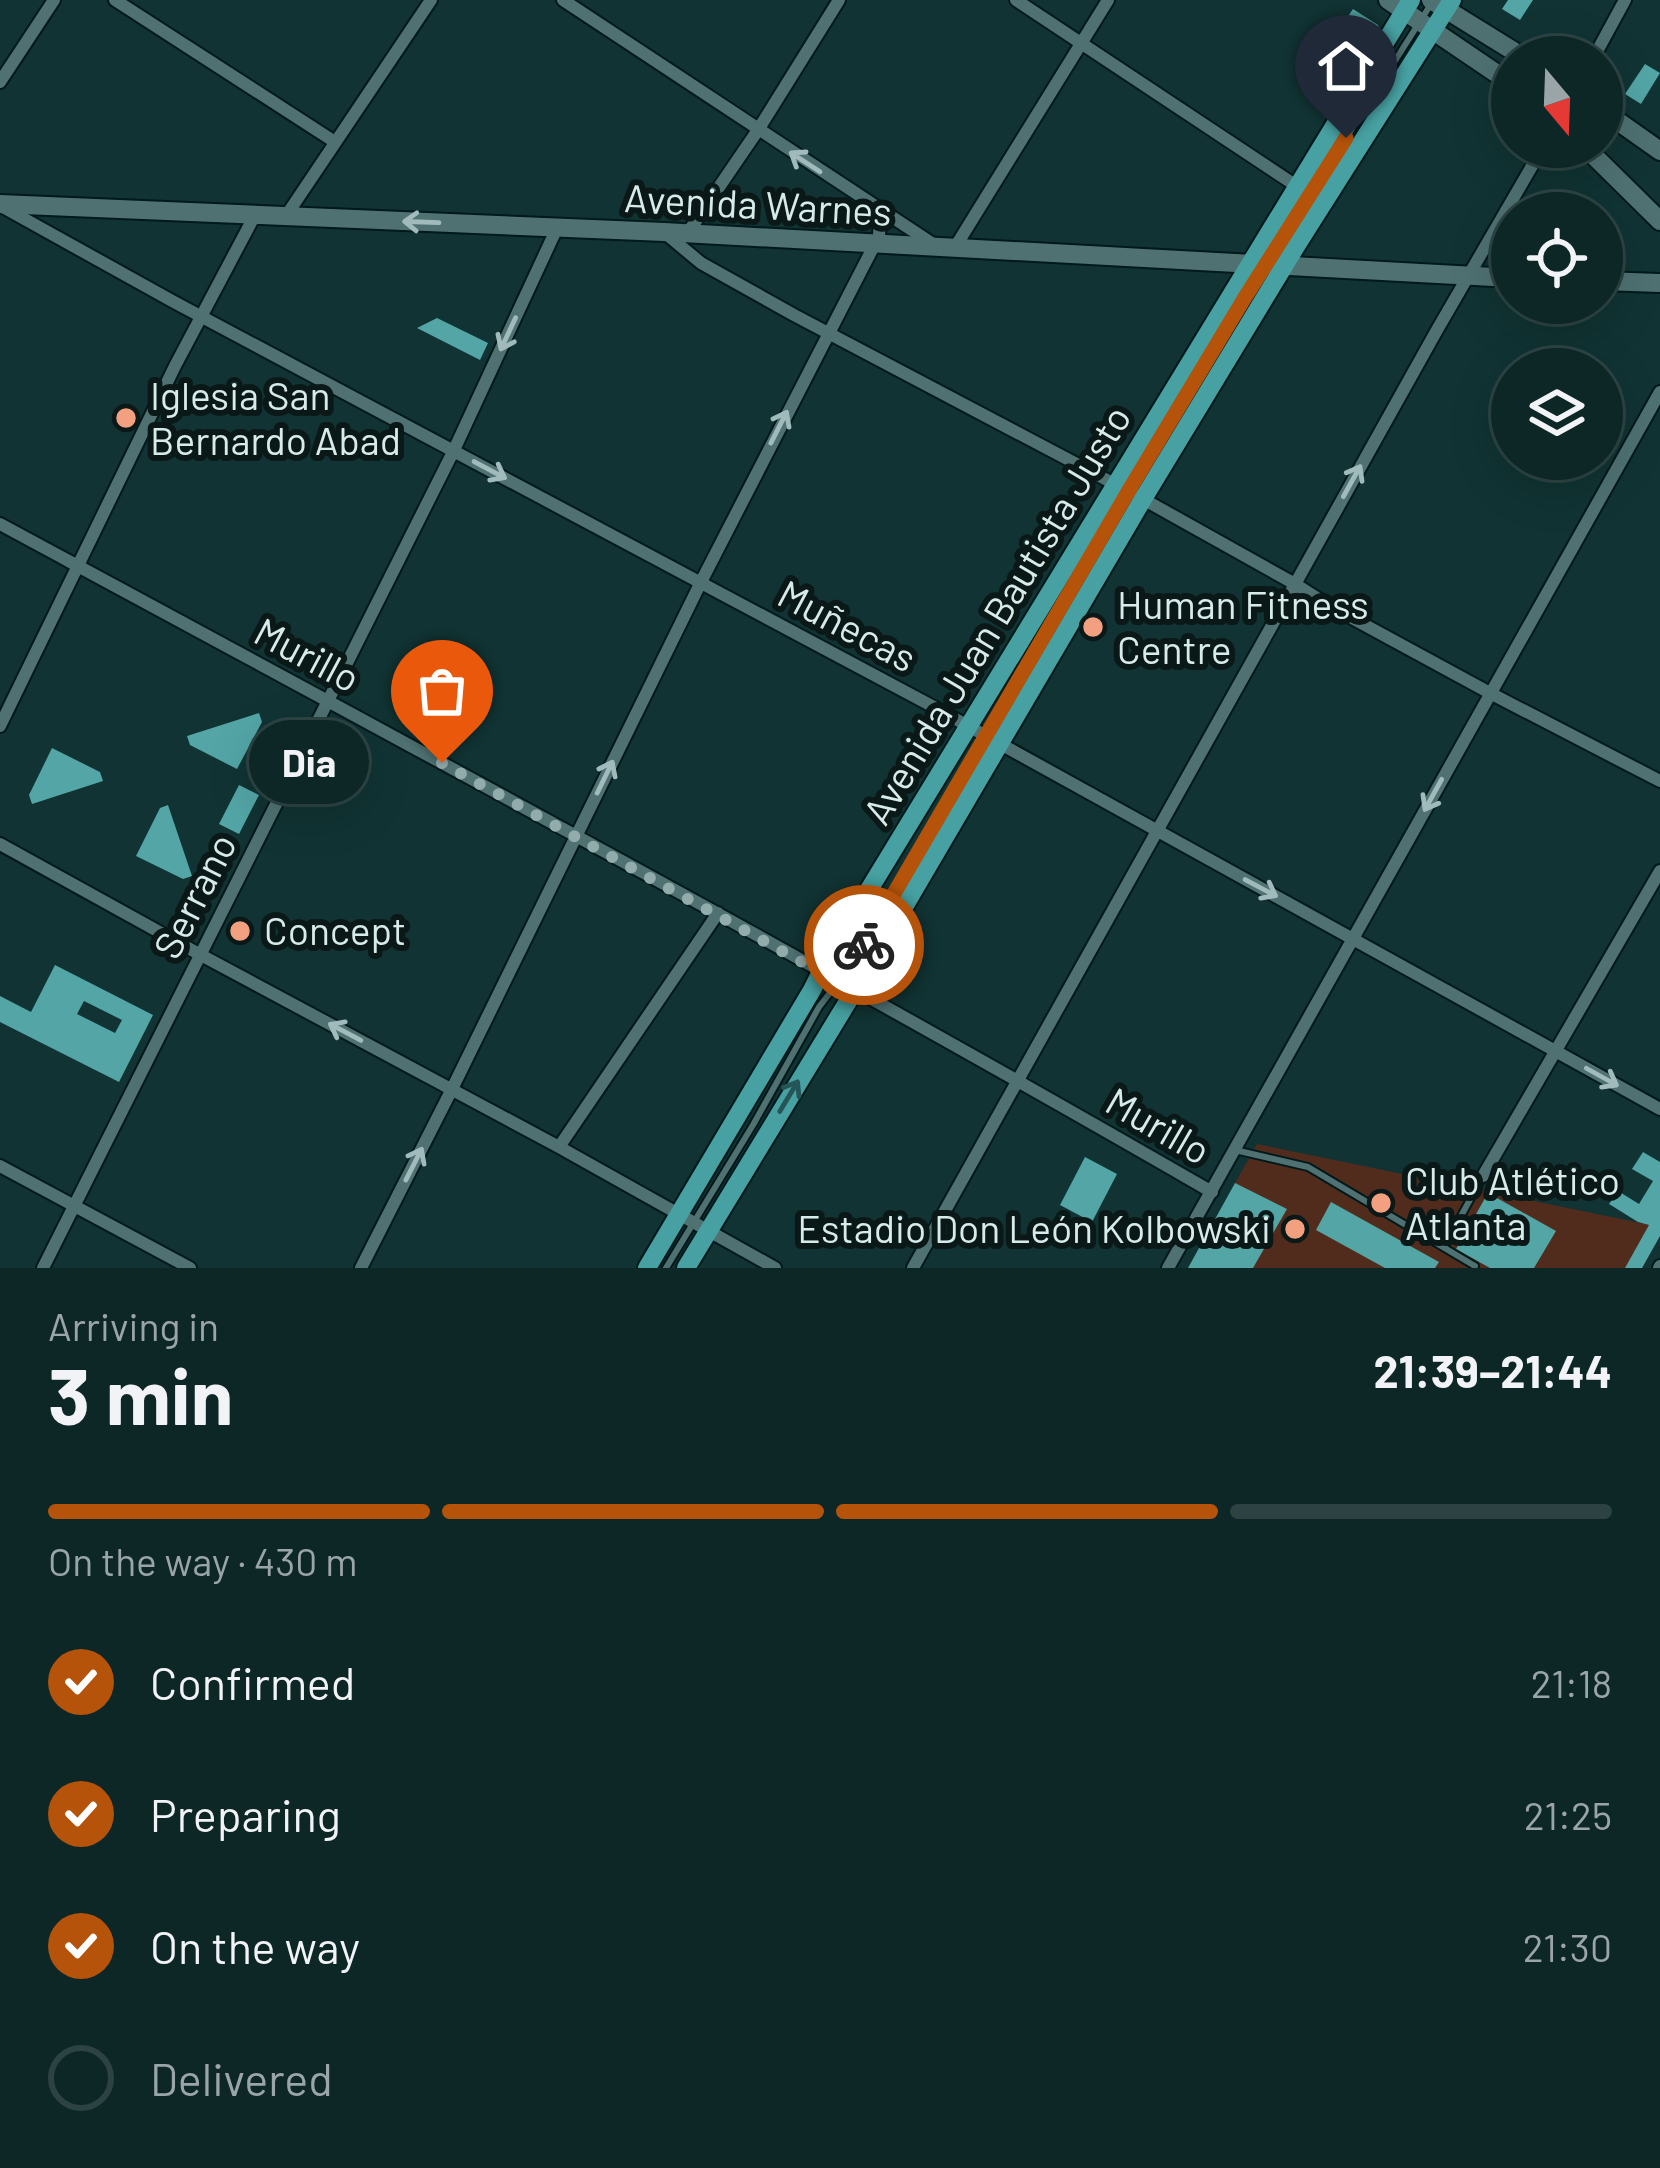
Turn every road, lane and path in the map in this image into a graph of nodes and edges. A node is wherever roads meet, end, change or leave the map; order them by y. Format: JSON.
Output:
{"nodes":[{"id":1,"x":54,"y":0,"type":"edge"},
{"id":2,"x":116,"y":0,"type":"edge"},
{"id":3,"x":430,"y":0,"type":"edge"},
{"id":4,"x":563,"y":0,"type":"edge"},
{"id":5,"x":839,"y":0,"type":"edge"},
{"id":6,"x":1016,"y":0,"type":"edge"},
{"id":7,"x":1108,"y":0,"type":"edge"},
{"id":8,"x":1625,"y":0,"type":"edge"},
{"id":9,"x":1439,"y":2,"type":"edge"},
{"id":10,"x":1412,"y":12,"type":"edge"},
{"id":11,"x":1491,"y":36,"type":"edge"},
{"id":12,"x":1605,"y":36,"type":"edge"},
{"id":13,"x":1081,"y":42,"type":"junction"},
{"id":14,"x":1491,"y":70,"type":"edge"},
{"id":15,"x":0,"y":82,"type":"edge"},
{"id":16,"x":1623,"y":125,"type":"edge"},
{"id":17,"x":758,"y":130,"type":"junction"},
{"id":18,"x":335,"y":142,"type":"junction"},
{"id":19,"x":1660,"y":151,"type":"edge"},
{"id":20,"x":1531,"y":168,"type":"edge"},
{"id":21,"x":1606,"y":168,"type":"edge"},
{"id":22,"x":1298,"y":187,"type":"junction"},
{"id":23,"x":0,"y":205,"type":"edge"},
{"id":24,"x":877,"y":209,"type":"junction"},
{"id":25,"x":255,"y":215,"type":"junction"},
{"id":26,"x":286,"y":216,"type":"junction"},
{"id":27,"x":1660,"y":221,"type":"edge"},
{"id":28,"x":557,"y":228,"type":"junction"},
{"id":29,"x":664,"y":232,"type":"junction"},
{"id":30,"x":687,"y":234,"type":"junction"},
{"id":31,"x":854,"y":244,"type":"junction"},
{"id":32,"x":875,"y":245,"type":"junction"},
{"id":33,"x":946,"y":249,"type":"junction"},
{"id":34,"x":1267,"y":264,"type":"junction"},
{"id":35,"x":864,"y":265,"type":"junction"},
{"id":36,"x":1468,"y":276,"type":"junction"},
{"id":37,"x":1491,"y":277,"type":"edge"},
{"id":38,"x":1655,"y":280,"type":"edge"},
{"id":39,"x":1623,"y":281,"type":"edge"},
{"id":40,"x":202,"y":316,"type":"junction"},
{"id":41,"x":827,"y":332,"type":"junction"},
{"id":42,"x":1660,"y":392,"type":"edge"},
{"id":43,"x":1177,"y":412,"type":"junction"},
{"id":44,"x":1654,"y":420,"type":"edge"},
{"id":45,"x":454,"y":450,"type":"junction"},
{"id":46,"x":1128,"y":492,"type":"junction"},
{"id":47,"x":0,"y":524,"type":"edge"},
{"id":48,"x":79,"y":566,"type":"junction"},
{"id":49,"x":700,"y":582,"type":"junction"},
{"id":50,"x":1295,"y":584,"type":"junction"},
{"id":51,"x":1490,"y":693,"type":"junction"},
{"id":52,"x":328,"y":700,"type":"junction"},
{"id":53,"x":0,"y":726,"type":"edge"},
{"id":54,"x":985,"y":736,"type":"junction"},
{"id":55,"x":1660,"y":781,"type":"edge"},
{"id":56,"x":1158,"y":832,"type":"junction"},
{"id":57,"x":576,"y":837,"type":"junction"},
{"id":58,"x":0,"y":844,"type":"edge"},
{"id":59,"x":1660,"y":871,"type":"edge"},
{"id":60,"x":718,"y":913,"type":"junction"},
{"id":61,"x":1355,"y":938,"type":"junction"},
{"id":62,"x":199,"y":954,"type":"junction"},
{"id":63,"x":820,"y":971,"type":"junction"},
{"id":64,"x":847,"y":986,"type":"junction"},
{"id":65,"x":1556,"y":1051,"type":"junction"},
{"id":66,"x":1018,"y":1080,"type":"junction"},
{"id":67,"x":452,"y":1089,"type":"junction"},
{"id":68,"x":1660,"y":1109,"type":"edge"},
{"id":69,"x":559,"y":1147,"type":"junction"},
{"id":70,"x":1235,"y":1150,"type":"junction"},
{"id":71,"x":0,"y":1166,"type":"edge"},
{"id":72,"x":1483,"y":1176,"type":"joint"},
{"id":73,"x":1212,"y":1192,"type":"junction"},
{"id":74,"x":74,"y":1206,"type":"junction"},
{"id":75,"x":693,"y":1224,"type":"junction"},
{"id":76,"x":1444,"y":1248,"type":"junction"},
{"id":77,"x":1475,"y":1266,"type":"edge"},
{"id":78,"x":43,"y":1268,"type":"edge"},
{"id":79,"x":190,"y":1268,"type":"edge"},
{"id":80,"x":361,"y":1268,"type":"edge"},
{"id":81,"x":647,"y":1268,"type":"edge"},
{"id":82,"x":666,"y":1268,"type":"edge"},
{"id":83,"x":686,"y":1268,"type":"edge"},
{"id":84,"x":775,"y":1268,"type":"edge"},
{"id":85,"x":914,"y":1268,"type":"edge"},
{"id":86,"x":1168,"y":1268,"type":"edge"}],
"edges":[{"from":1,"to":15,"type":"street"},
{"from":2,"to":18,"type":"street"},
{"from":3,"to":18,"type":"street"},
{"from":4,"to":17,"type":"street"},
{"from":5,"to":17,"type":"street"},
{"from":6,"to":13,"type":"street"},
{"from":7,"to":13,"type":"street"},
{"from":8,"to":12,"type":"street"},
{"from":9,"to":10,"type":"main road","name":"Avenida Juan Bautista Justo"},
{"from":9,"to":11,"type":"main road"},
{"from":10,"to":14,"type":"main road"},
{"from":10,"to":22,"type":"main road","name":"Avenida Juan Bautista Justo"},
{"from":10,"to":34,"type":"main road","name":"Avenida Juan Bautista Justo"},
{"from":13,"to":22,"type":"street"},
{"from":13,"to":33,"type":"street"},
{"from":16,"to":19,"type":"main road"},
{"from":24,"to":17,"type":"street","one_way":true},
{"from":17,"to":30,"type":"street"},
{"from":18,"to":26,"type":"street"},
{"from":20,"to":36,"type":"street"},
{"from":21,"to":27,"type":"main road"},
{"from":22,"to":34,"type":"main road","name":"Avenida Juan Bautista Justo"},
{"from":23,"to":25,"type":"main road","name":"Avenida Warnes"},
{"from":23,"to":40,"type":"street","name":"Muñecas"},
{"from":24,"to":32,"type":"street"},
{"from":24,"to":33,"type":"street"},
{"from":25,"to":26,"type":"main road","name":"Avenida Warnes"},
{"from":25,"to":40,"type":"street"},
{"from":28,"to":26,"type":"main road","name":"Avenida Warnes","one_way":true},
{"from":28,"to":29,"type":"main road","name":"Avenida Warnes"},
{"from":28,"to":45,"type":"street","name":"Serrano","one_way":true},
{"from":29,"to":30,"type":"main road","name":"Avenida Warnes"},
{"from":29,"to":41,"type":"street"},
{"from":30,"to":31,"type":"main road","name":"Avenida Warnes"},
{"from":31,"to":32,"type":"main road","name":"Avenida Warnes"},
{"from":31,"to":35,"type":"street"},
{"from":32,"to":33,"type":"main road","name":"Avenida Warnes"},
{"from":32,"to":35,"type":"street"},
{"from":33,"to":34,"type":"main road","name":"Avenida Warnes"},
{"from":34,"to":36,"type":"main road","name":"Avenida Warnes"},
{"from":34,"to":43,"type":"lane"},
{"from":34,"to":46,"type":"main road","name":"Avenida Juan Bautista Justo"},
{"from":34,"to":46,"type":"main road","name":"Avenida Juan Bautista Justo"},
{"from":35,"to":41,"type":"street"},
{"from":36,"to":37,"type":"main road","name":"Avenida Warnes"},
{"from":50,"to":36,"type":"street","one_way":true},
{"from":38,"to":39,"type":"main road"},
{"from":40,"to":45,"type":"street","name":"Muñecas"},
{"from":40,"to":48,"type":"street"},
{"from":41,"to":46,"type":"street"},
{"from":49,"to":41,"type":"street","one_way":true},
{"from":42,"to":44,"type":"street"},
{"from":43,"to":46,"type":"lane"},
{"from":43,"to":46,"type":"lane"},
{"from":44,"to":51,"type":"street"},
{"from":45,"to":49,"type":"street","name":"Muñecas","one_way":true},
{"from":45,"to":52,"type":"street","name":"Serrano"},
{"from":46,"to":50,"type":"street"},
{"from":46,"to":54,"type":"main road","name":"Avenida Juan Bautista Justo"},
{"from":46,"to":54,"type":"main road","name":"Avenida Juan Bautista Justo"},
{"from":47,"to":48,"type":"street","name":"Murillo"},
{"from":48,"to":52,"type":"street","name":"Murillo"},
{"from":48,"to":53,"type":"street"},
{"from":49,"to":54,"type":"street","name":"Muñecas"},
{"from":57,"to":49,"type":"street","one_way":true},
{"from":50,"to":51,"type":"street"},
{"from":50,"to":56,"type":"street"},
{"from":51,"to":55,"type":"street"},
{"from":51,"to":61,"type":"street","one_way":true},
{"from":52,"to":57,"type":"street","name":"Murillo"},
{"from":52,"to":62,"type":"street","name":"Serrano"},
{"from":54,"to":56,"type":"street","name":"Muñecas"},
{"from":54,"to":63,"type":"main road","name":"Avenida Juan Bautista Justo"},
{"from":54,"to":64,"type":"main road","name":"Avenida Juan Bautista Justo"},
{"from":56,"to":61,"type":"street","name":"Muñecas","one_way":true},
{"from":56,"to":66,"type":"street"},
{"from":57,"to":60,"type":"street","name":"Murillo"},
{"from":57,"to":67,"type":"street"},
{"from":58,"to":62,"type":"street"},
{"from":59,"to":65,"type":"street"},
{"from":60,"to":63,"type":"street","name":"Murillo"},
{"from":60,"to":69,"type":"street"},
{"from":61,"to":65,"type":"street","name":"Muñecas"},
{"from":61,"to":70,"type":"street"},
{"from":67,"to":62,"type":"street","one_way":true},
{"from":62,"to":74,"type":"street","name":"Serrano"},
{"from":63,"to":64,"type":"street","name":"Murillo"},
{"from":63,"to":75,"type":"main road","name":"Avenida Juan Bautista Justo"},
{"from":64,"to":66,"type":"street","name":"Murillo"},
{"from":64,"to":75,"type":"main road","name":"Avenida Juan Bautista Justo"},
{"from":65,"to":68,"type":"street","name":"Muñecas","one_way":true},
{"from":65,"to":72,"type":"street"},
{"from":66,"to":73,"type":"street","name":"Murillo"},
{"from":66,"to":85,"type":"street"},
{"from":67,"to":69,"type":"street"},
{"from":80,"to":67,"type":"street","one_way":true},
{"from":69,"to":75,"type":"street"},
{"from":70,"to":73,"type":"street"},
{"from":70,"to":76,"type":"lane"},
{"from":71,"to":74,"type":"street"},
{"from":72,"to":76,"type":"lane"},
{"from":73,"to":86,"type":"street"},
{"from":74,"to":78,"type":"street","name":"Serrano"},
{"from":74,"to":79,"type":"street"},
{"from":75,"to":81,"type":"main road","name":"Avenida Juan Bautista Justo"},
{"from":75,"to":82,"type":"lane"},
{"from":75,"to":83,"type":"main road","name":"Avenida Juan Bautista Justo"},
{"from":75,"to":84,"type":"street"},
{"from":76,"to":77,"type":"lane"}]}
